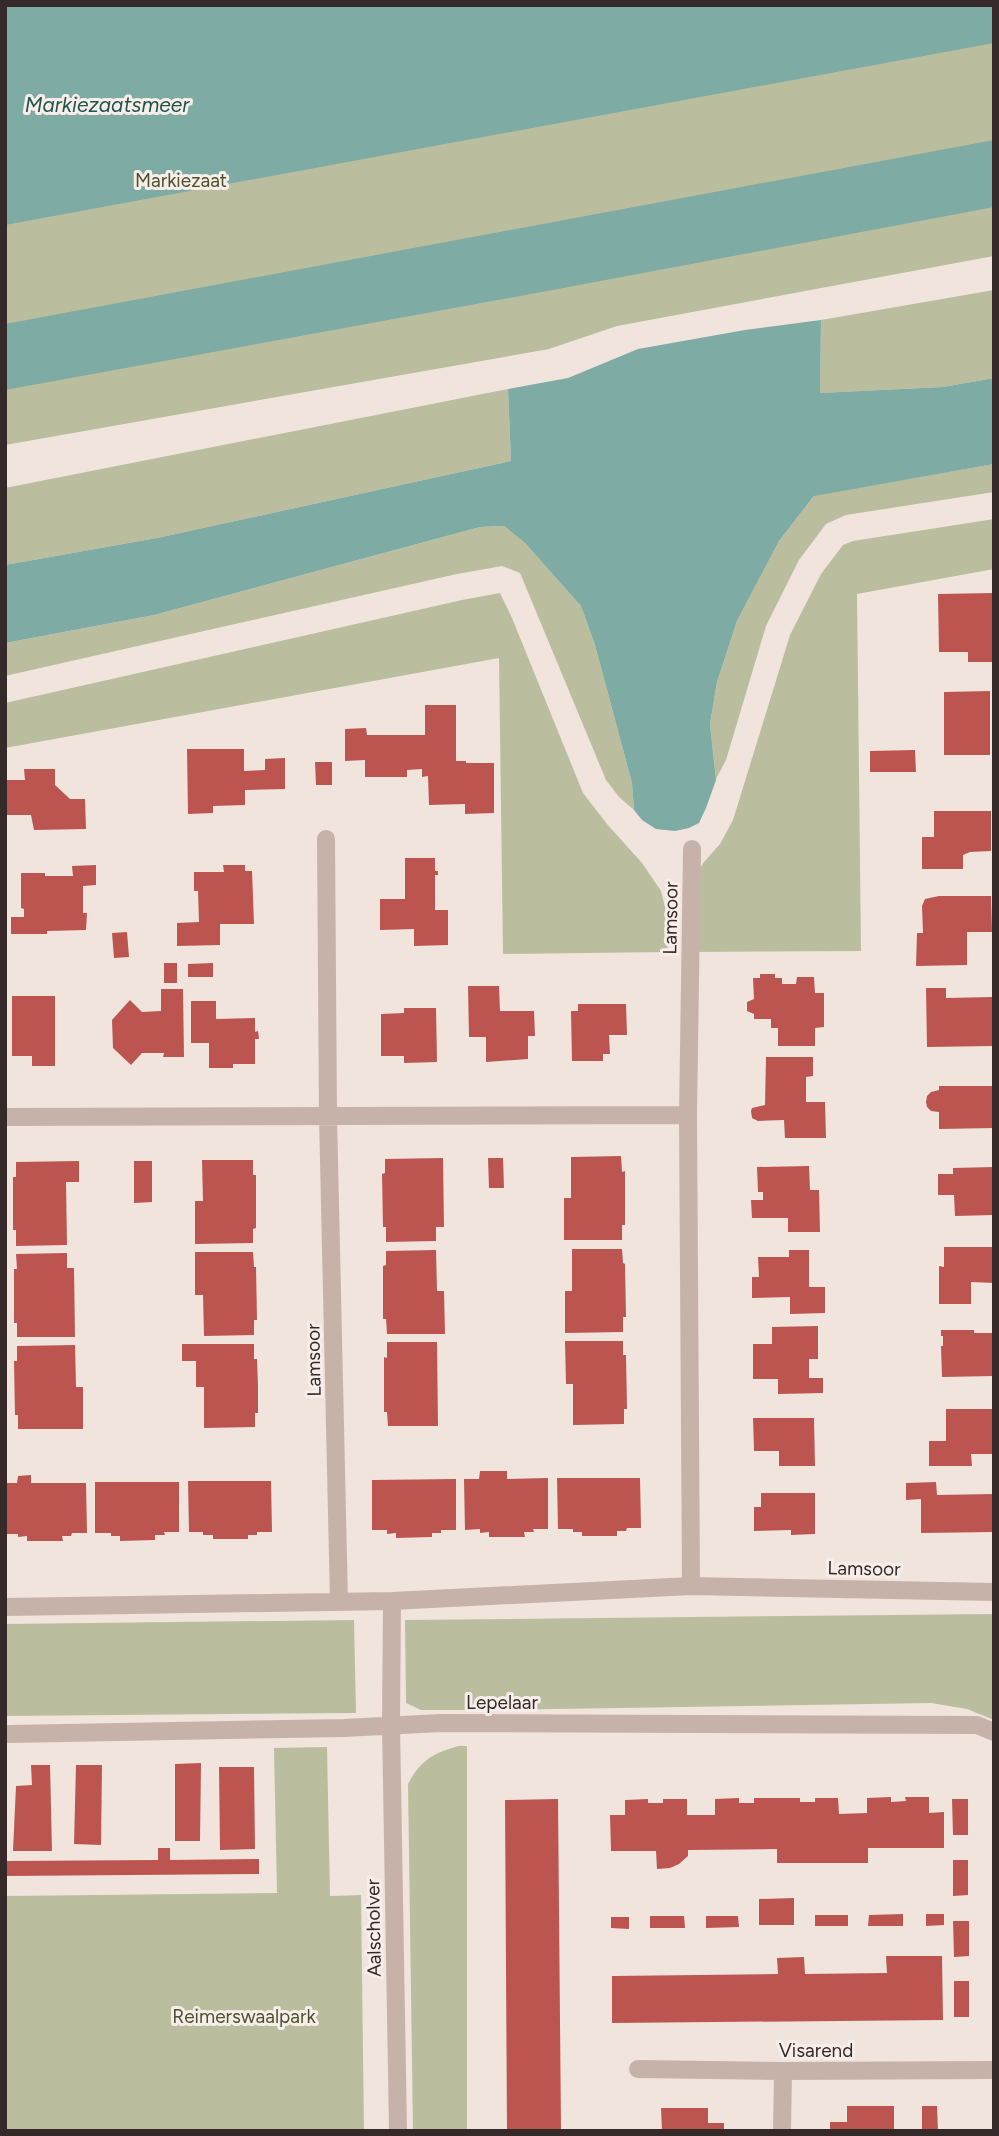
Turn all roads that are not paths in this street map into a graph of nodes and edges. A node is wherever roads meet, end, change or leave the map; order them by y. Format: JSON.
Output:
{"nodes":[{"id":1,"x":326,"y":839,"type":"dead end"},
{"id":2,"x":692,"y":849,"type":"dead end"},
{"id":3,"x":688,"y":1115,"type":"junction"},
{"id":4,"x":328,"y":1116,"type":"junction"},
{"id":5,"x":5,"y":1117,"type":"edge"},
{"id":6,"x":691,"y":1586,"type":"junction"},
{"id":7,"x":994,"y":1592,"type":"edge"},
{"id":8,"x":392,"y":1601,"type":"junction"},
{"id":9,"x":339,"y":1602,"type":"junction"},
{"id":10,"x":5,"y":1607,"type":"edge"},
{"id":11,"x":391,"y":1724,"type":"junction"},
{"id":12,"x":994,"y":1732,"type":"edge"},
{"id":13,"x":9,"y":1734,"type":"dead end"},
{"id":14,"x":638,"y":2069,"type":"dead end"},
{"id":15,"x":994,"y":2070,"type":"edge"},
{"id":16,"x":783,"y":2071,"type":"junction"},
{"id":17,"x":398,"y":2131,"type":"edge"},
{"id":18,"x":782,"y":2131,"type":"edge"}],
"edges":[{"from":1,"to":4,"type":"street","name":"Lamsoor"},
{"from":2,"to":3,"type":"street","name":"Lamsoor"},
{"from":3,"to":4,"type":"street"},
{"from":3,"to":6,"type":"street","name":"Lamsoor"},
{"from":4,"to":5,"type":"street"},
{"from":4,"to":9,"type":"street","name":"Lamsoor"},
{"from":6,"to":7,"type":"street","name":"Lamsoor"},
{"from":6,"to":8,"type":"street","name":"Lamsoor"},
{"from":8,"to":9,"type":"street","name":"Lamsoor"},
{"from":8,"to":11,"type":"street"},
{"from":9,"to":10,"type":"street","name":"Lamsoor"},
{"from":11,"to":12,"type":"street","name":"Lepelaar"},
{"from":11,"to":13,"type":"street","name":"Lepelaar"},
{"from":11,"to":17,"type":"street","name":"Aalscholver"},
{"from":14,"to":16,"type":"street","name":"Visarend"},
{"from":15,"to":16,"type":"street","name":"Visarend"},
{"from":16,"to":18,"type":"street"}]}
